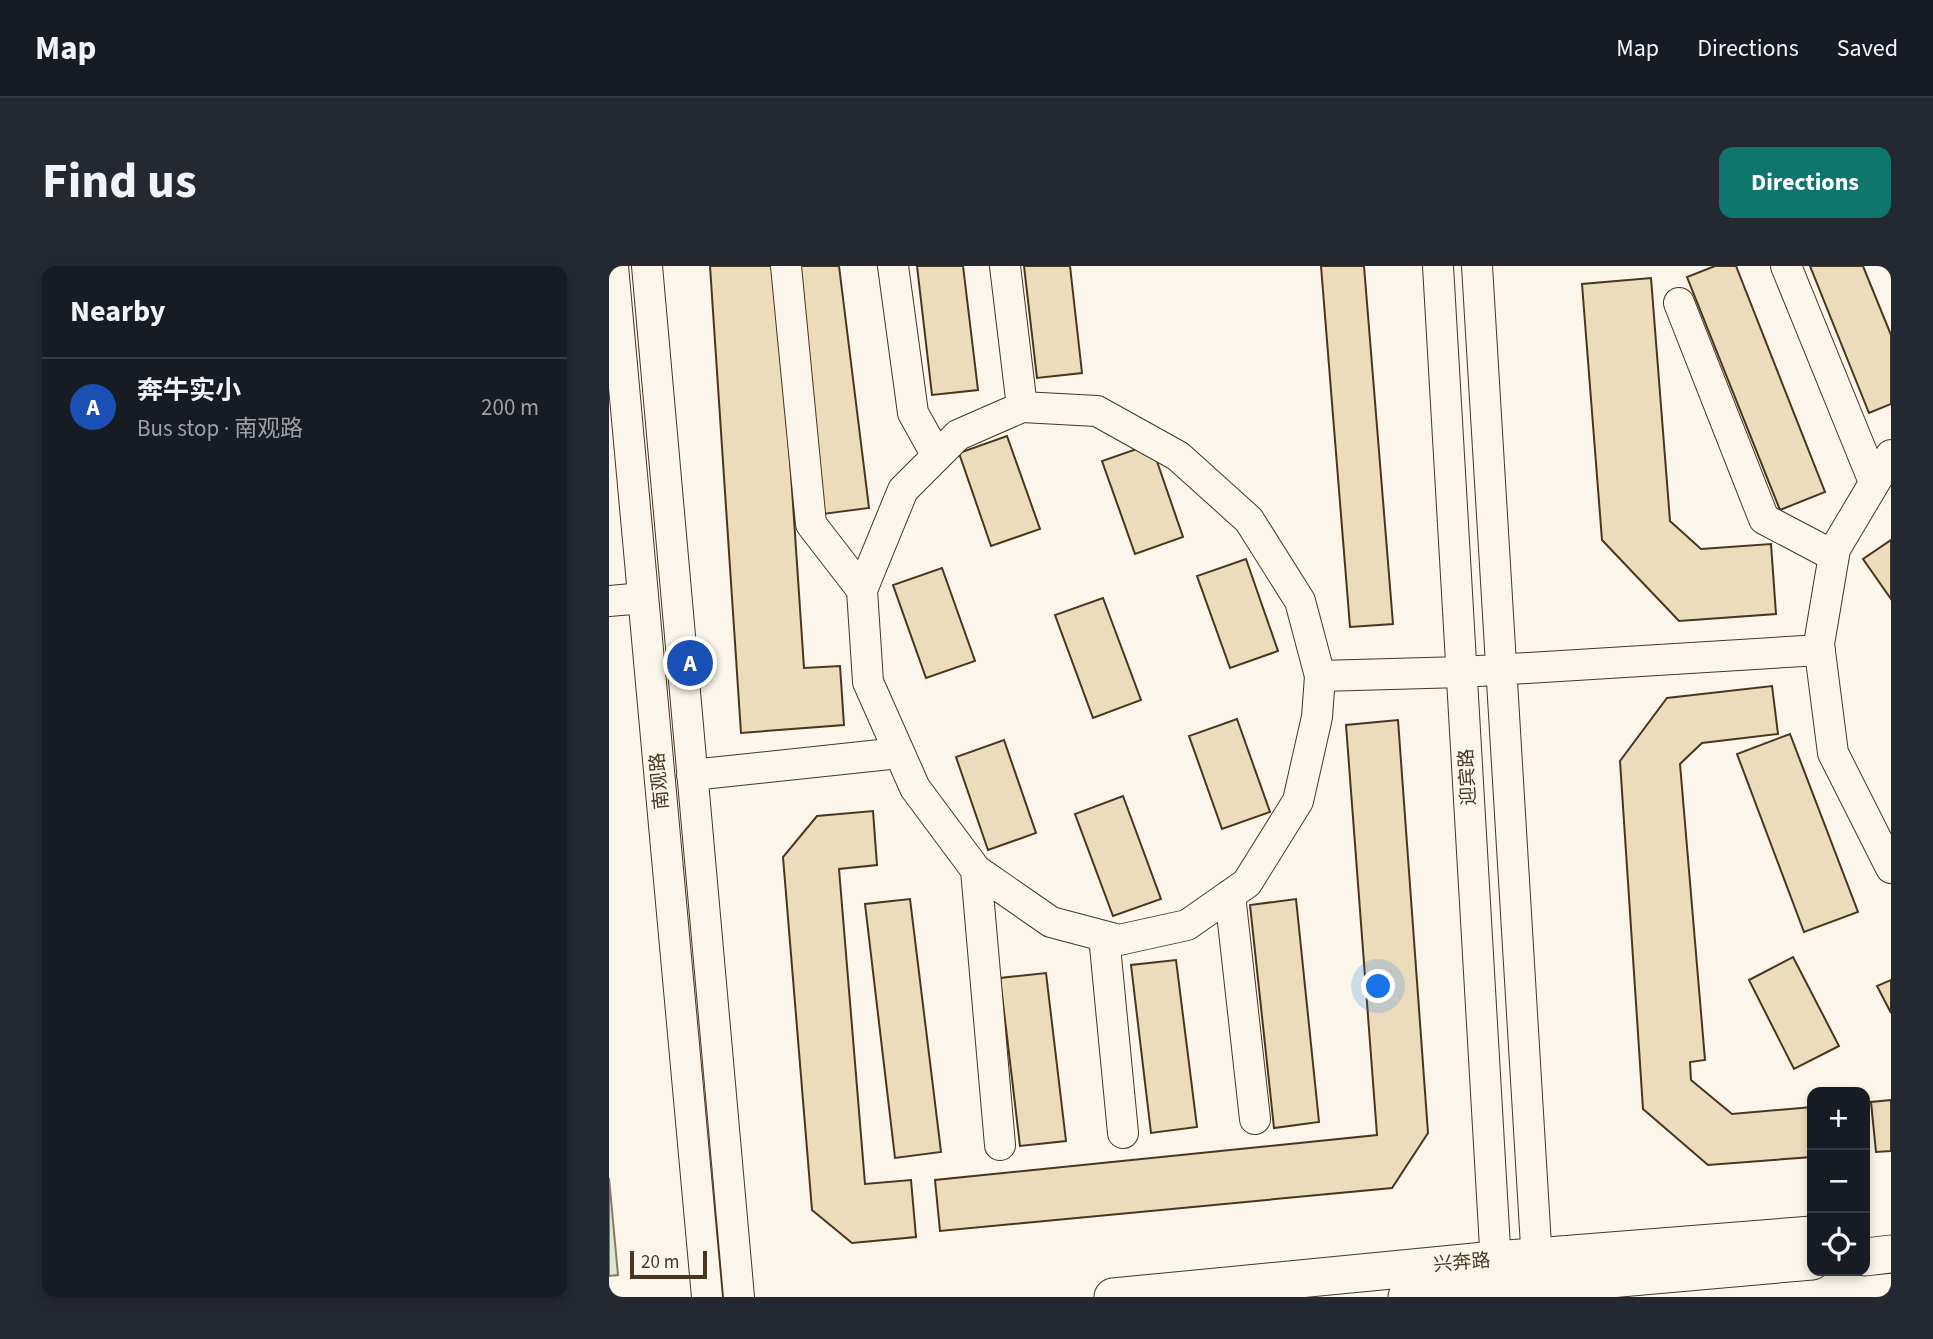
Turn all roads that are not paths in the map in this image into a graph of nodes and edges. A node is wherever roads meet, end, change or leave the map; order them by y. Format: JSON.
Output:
{"nodes":[{"id":1,"x":613,"y":266,"type":"edge"},
{"id":2,"x":647,"y":266,"type":"edge"},
{"id":3,"x":786,"y":266,"type":"edge"},
{"id":4,"x":893,"y":266,"type":"edge"},
{"id":5,"x":1005,"y":266,"type":"edge"},
{"id":6,"x":1439,"y":266,"type":"edge"},
{"id":7,"x":1477,"y":266,"type":"edge"},
{"id":8,"x":1786,"y":266,"type":"edge"},
{"id":9,"x":1679,"y":303,"type":"dead end"},
{"id":10,"x":1022,"y":407,"type":"junction"},
{"id":11,"x":619,"y":437,"type":"edge"},
{"id":12,"x":1891,"y":455,"type":"edge"},
{"id":13,"x":937,"y":457,"type":"junction"},
{"id":14,"x":1874,"y":482,"type":"junction"},
{"id":15,"x":1834,"y":556,"type":"junction"},
{"id":16,"x":862,"y":590,"type":"junction"},
{"id":17,"x":643,"y":598,"type":"junction"},
{"id":18,"x":609,"y":601,"type":"edge"},
{"id":19,"x":1820,"y":650,"type":"junction"},
{"id":20,"x":1501,"y":670,"type":"junction"},
{"id":21,"x":1462,"y":672,"type":"junction"},
{"id":22,"x":1319,"y":676,"type":"junction"},
{"id":23,"x":899,"y":753,"type":"junction"},
{"id":24,"x":692,"y":775,"type":"junction"},
{"id":25,"x":1891,"y":868,"type":"edge"},
{"id":26,"x":976,"y":870,"type":"junction"},
{"id":27,"x":1230,"y":895,"type":"junction"},
{"id":28,"x":1104,"y":936,"type":"junction"},
{"id":29,"x":1255,"y":1119,"type":"dead end"},
{"id":30,"x":1123,"y":1133,"type":"dead end"},
{"id":31,"x":1000,"y":1145,"type":"dead end"},
{"id":32,"x":1891,"y":1229,"type":"edge"},
{"id":33,"x":1870,"y":1231,"type":"edge"},
{"id":34,"x":1807,"y":1236,"type":"edge"},
{"id":35,"x":1891,"y":1254,"type":"edge"},
{"id":36,"x":1870,"y":1256,"type":"edge"},
{"id":37,"x":1807,"y":1261,"type":"edge"},
{"id":38,"x":1538,"y":1280,"type":"edge"},
{"id":39,"x":1497,"y":1282,"type":"edge"},
{"id":40,"x":706,"y":1297,"type":"edge"},
{"id":41,"x":739,"y":1297,"type":"edge"},
{"id":42,"x":1113,"y":1297,"type":"edge"},
{"id":43,"x":1407,"y":1297,"type":"edge"}],
"edges":[{"from":1,"to":11,"type":"street","name":"南观路"},
{"from":2,"to":24,"type":"street","name":"南观路"},
{"from":3,"to":16,"type":"street"},
{"from":4,"to":13,"type":"street"},
{"from":5,"to":10,"type":"street"},
{"from":6,"to":21,"type":"street","name":"迎宾路"},
{"from":7,"to":20,"type":"street","name":"迎宾路"},
{"from":8,"to":14,"type":"street"},
{"from":9,"to":15,"type":"street"},
{"from":10,"to":13,"type":"street"},
{"from":10,"to":22,"type":"street"},
{"from":11,"to":17,"type":"street","name":"南观路"},
{"from":12,"to":14,"type":"street"},
{"from":13,"to":16,"type":"street"},
{"from":14,"to":15,"type":"street"},
{"from":15,"to":19,"type":"street"},
{"from":16,"to":23,"type":"street"},
{"from":17,"to":18,"type":"street"},
{"from":17,"to":40,"type":"street","name":"南观路"},
{"from":19,"to":20,"type":"street"},
{"from":19,"to":25,"type":"street"},
{"from":20,"to":21,"type":"street"},
{"from":20,"to":38,"type":"street","name":"迎宾路"},
{"from":21,"to":22,"type":"street"},
{"from":21,"to":39,"type":"street","name":"迎宾路"},
{"from":22,"to":27,"type":"street"},
{"from":23,"to":24,"type":"street"},
{"from":23,"to":26,"type":"street"},
{"from":24,"to":41,"type":"street","name":"南观路"},
{"from":26,"to":28,"type":"street"},
{"from":26,"to":31,"type":"street"},
{"from":27,"to":28,"type":"street"},
{"from":27,"to":29,"type":"street"},
{"from":28,"to":30,"type":"street"},
{"from":32,"to":33,"type":"main road"},
{"from":34,"to":38,"type":"main road","name":"兴奔路"},
{"from":35,"to":36,"type":"main road"},
{"from":37,"to":38,"type":"main road"},
{"from":38,"to":39,"type":"main road","name":"兴奔路"},
{"from":39,"to":42,"type":"main road","name":"兴奔路"},
{"from":39,"to":43,"type":"main road"}]}
